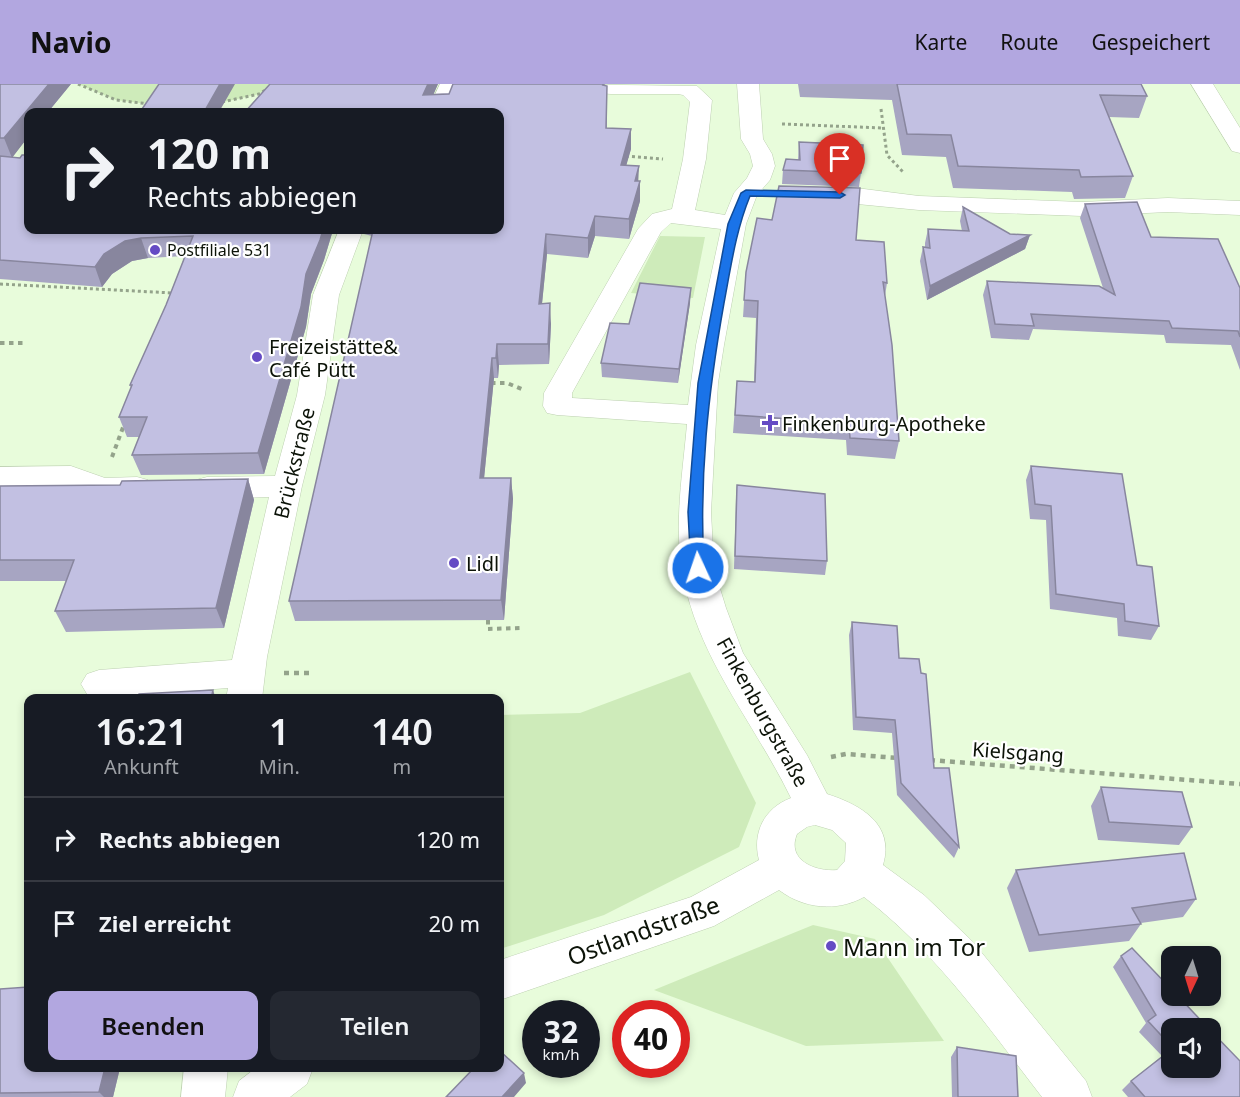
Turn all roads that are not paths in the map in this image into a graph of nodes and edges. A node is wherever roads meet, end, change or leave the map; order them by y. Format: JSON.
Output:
{"nodes":[{"id":1,"x":451,"y":84,"type":"edge"},
{"id":2,"x":559,"y":84,"type":"edge"},
{"id":3,"x":748,"y":84,"type":"edge"},
{"id":4,"x":1202,"y":84,"type":"edge"},
{"id":5,"x":625,"y":86,"type":"edge"},
{"id":6,"x":440,"y":108,"type":"edge"},
{"id":7,"x":1240,"y":146,"type":"edge"},
{"id":8,"x":746,"y":193,"type":"junction"},
{"id":9,"x":1240,"y":208,"type":"edge"},
{"id":10,"x":681,"y":217,"type":"junction"},
{"id":11,"x":734,"y":224,"type":"junction"},
{"id":12,"x":350,"y":234,"type":"edge"},
{"id":13,"x":701,"y":415,"type":"junction"},
{"id":14,"x":0,"y":478,"type":"edge"},
{"id":15,"x":287,"y":486,"type":"junction"},
{"id":16,"x":99,"y":684,"type":"dead end"},
{"id":17,"x":246,"y":686,"type":"edge"},
{"id":18,"x":815,"y":808,"type":"junction"},
{"id":19,"x":781,"y":868,"type":"junction"},
{"id":20,"x":861,"y":872,"type":"junction"},
{"id":21,"x":504,"y":979,"type":"edge"},
{"id":22,"x":206,"y":1072,"type":"edge"},
{"id":23,"x":286,"y":1072,"type":"edge"},
{"id":24,"x":203,"y":1097,"type":"edge"},
{"id":25,"x":255,"y":1097,"type":"edge"},
{"id":26,"x":1070,"y":1097,"type":"edge"}],
"edges":[{"from":1,"to":6,"type":"street"},
{"from":2,"to":5,"type":"street"},
{"from":3,"to":8,"type":"street","name":"Finkenburgstraße"},
{"from":4,"to":7,"type":"street"},
{"from":5,"to":10,"type":"street"},
{"from":8,"to":9,"type":"street"},
{"from":8,"to":11,"type":"street","name":"Finkenburgstraße"},
{"from":10,"to":11,"type":"street"},
{"from":10,"to":13,"type":"street"},
{"from":11,"to":13,"type":"street","name":"Finkenburgstraße"},
{"from":12,"to":15,"type":"street","name":"Brückstraße"},
{"from":13,"to":18,"type":"street","name":"Finkenburgstraße"},
{"from":14,"to":15,"type":"street"},
{"from":15,"to":17,"type":"street","name":"Brückstraße"},
{"from":16,"to":17,"type":"street"},
{"from":18,"to":19,"type":"street","name":"Finkenburgstraße"},
{"from":18,"to":20,"type":"street","name":"Finkenburgstraße"},
{"from":19,"to":20,"type":"street"},
{"from":19,"to":21,"type":"street","name":"Ostlandstraße"},
{"from":20,"to":26,"type":"street"},
{"from":22,"to":24,"type":"street"},
{"from":23,"to":25,"type":"street"}]}
